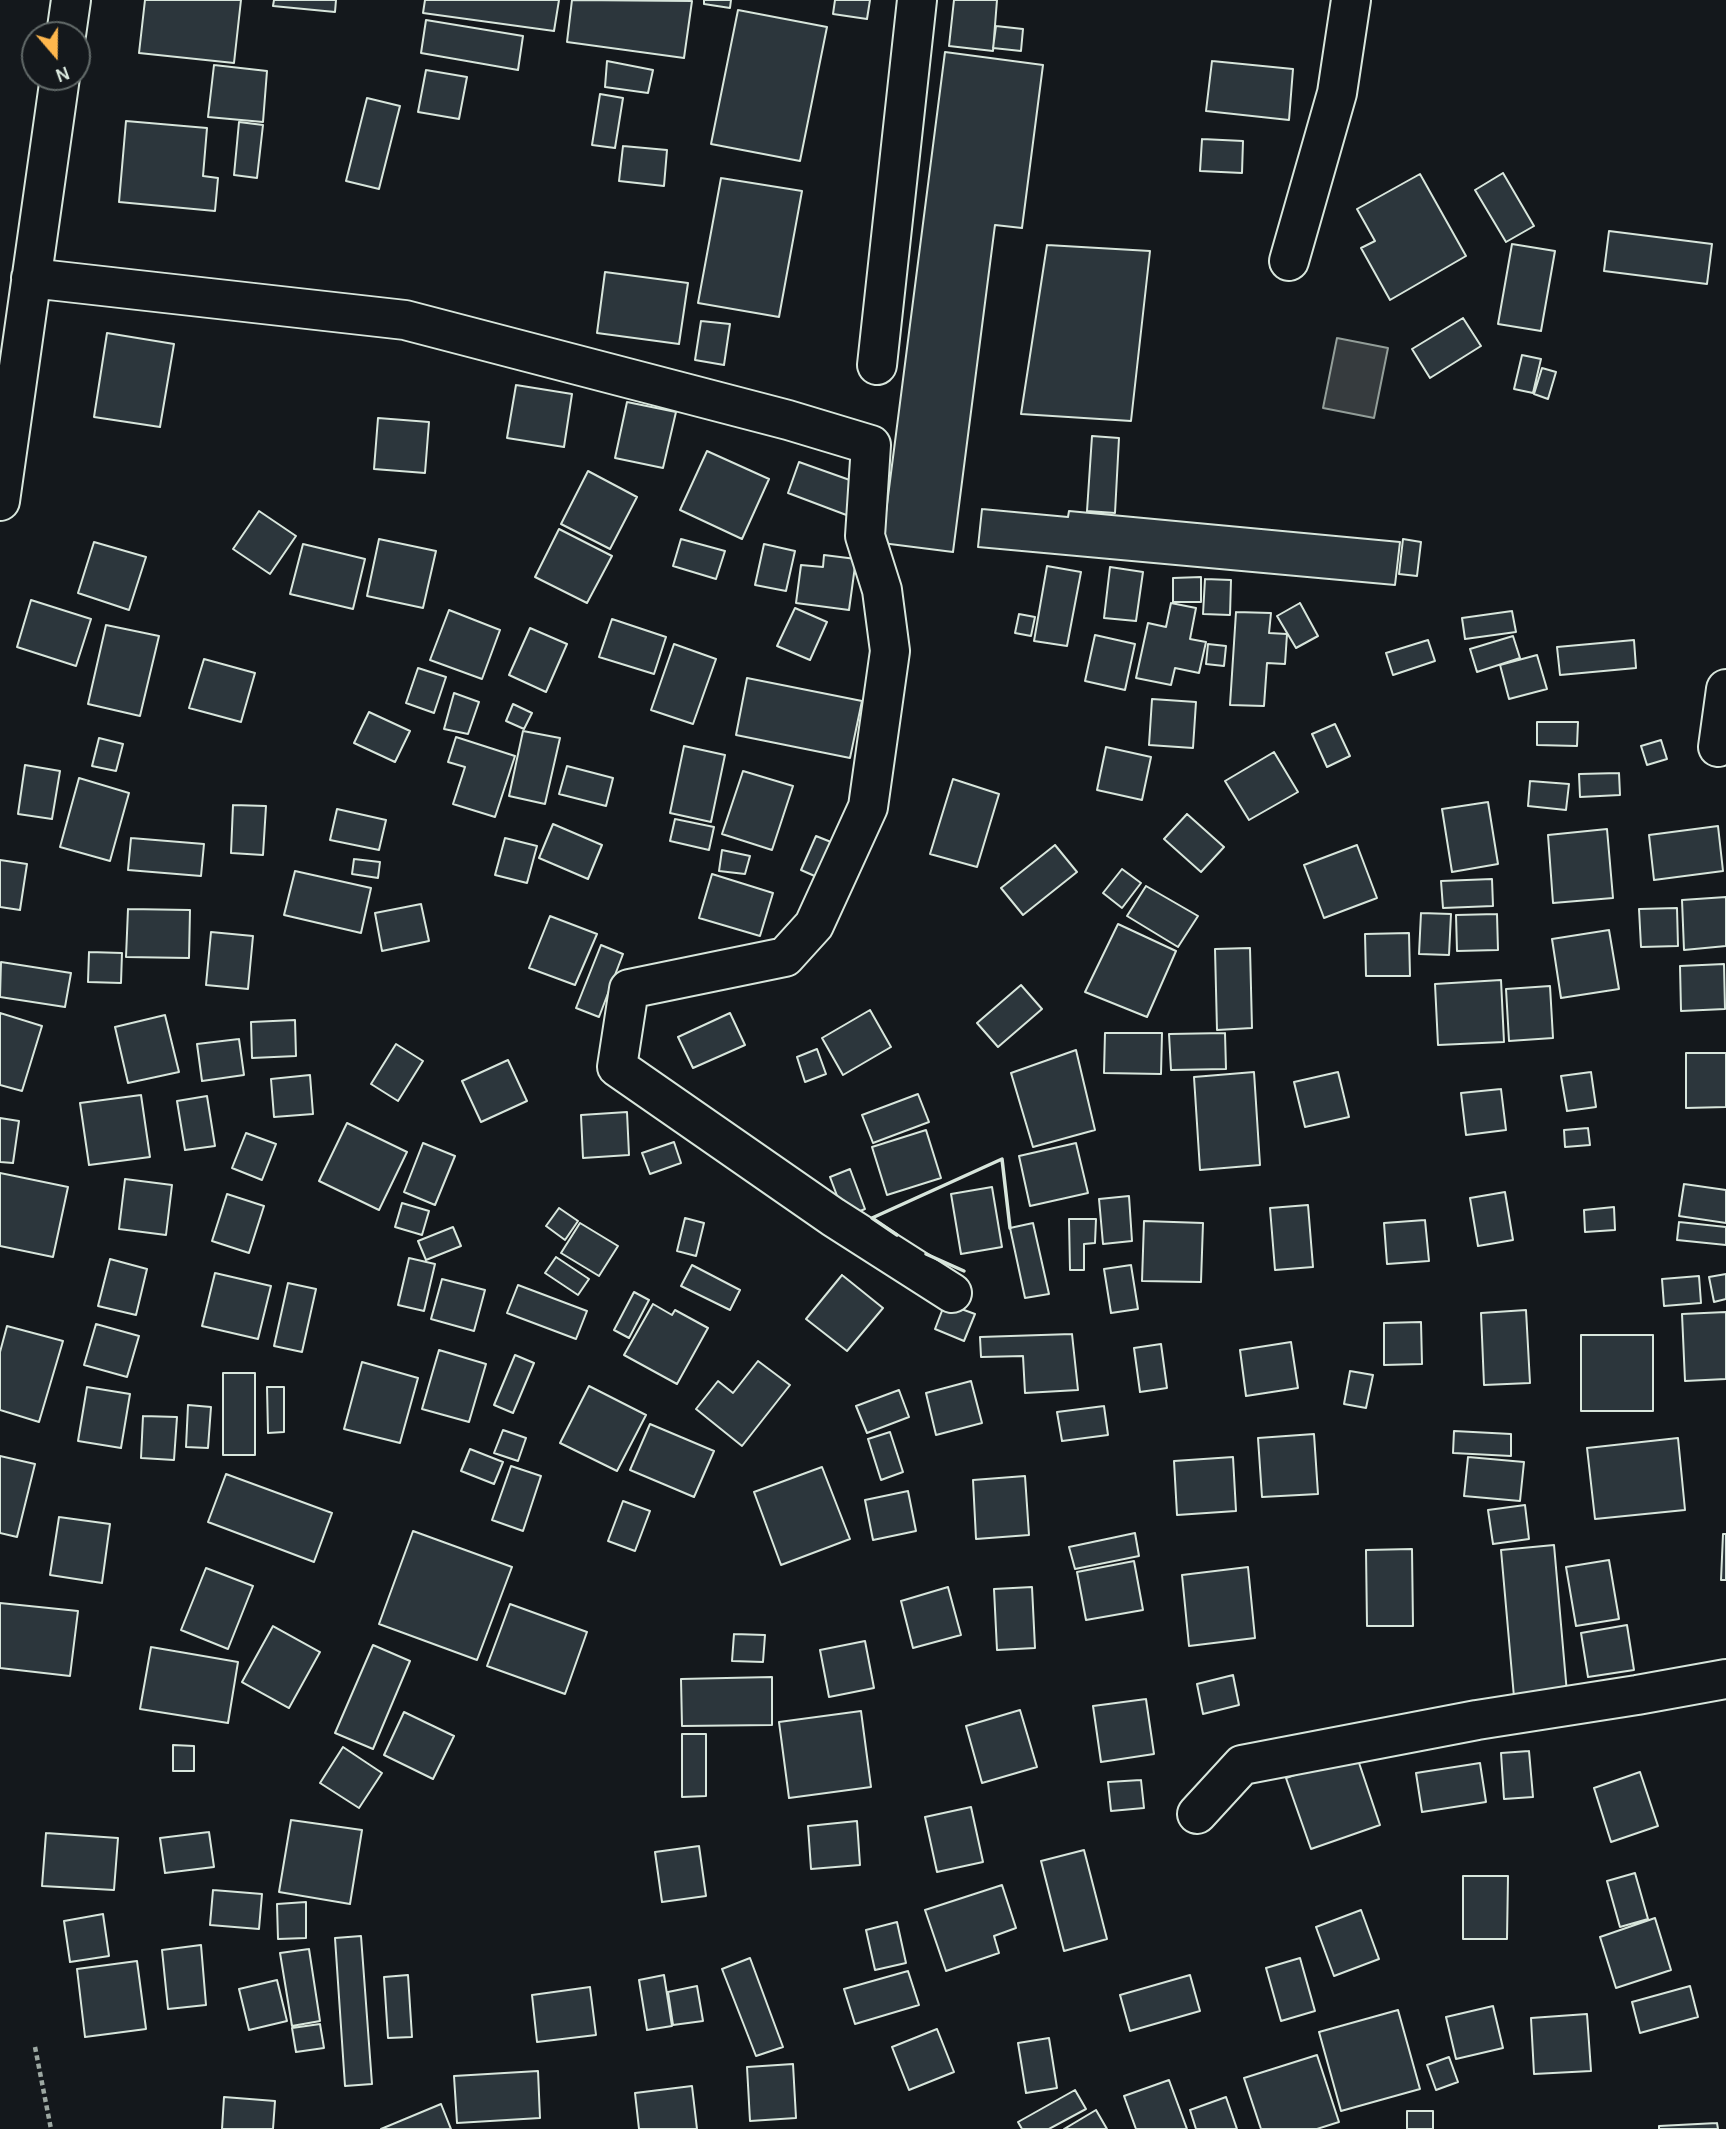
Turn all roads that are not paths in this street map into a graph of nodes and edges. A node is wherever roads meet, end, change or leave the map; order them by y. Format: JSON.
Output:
{"nodes":[{"id":1,"x":71,"y":0,"type":"edge"},
{"id":2,"x":917,"y":0,"type":"edge"},
{"id":3,"x":1351,"y":0,"type":"edge"},
{"id":4,"x":68,"y":21,"type":"edge"},
{"id":5,"x":58,"y":91,"type":"edge"},
{"id":6,"x":1289,"y":261,"type":"dead end"},
{"id":7,"x":32,"y":278,"type":"junction"},
{"id":8,"x":877,"y":365,"type":"dead end"},
{"id":9,"x":0,"y":501,"type":"edge"},
{"id":10,"x":1726,"y":688,"type":"edge"},
{"id":11,"x":1718,"y":747,"type":"dead end"},
{"id":12,"x":952,"y":1293,"type":"dead end"},
{"id":13,"x":1726,"y":1679,"type":"edge"},
{"id":14,"x":1197,"y":1814,"type":"dead end"}],
"edges":[{"from":1,"to":4,"type":"street"},
{"from":2,"to":8,"type":"street"},
{"from":3,"to":6,"type":"street"},
{"from":5,"to":7,"type":"street"},
{"from":7,"to":9,"type":"street"},
{"from":7,"to":12,"type":"street"},
{"from":10,"to":11,"type":"street"},
{"from":13,"to":14,"type":"street"}]}
